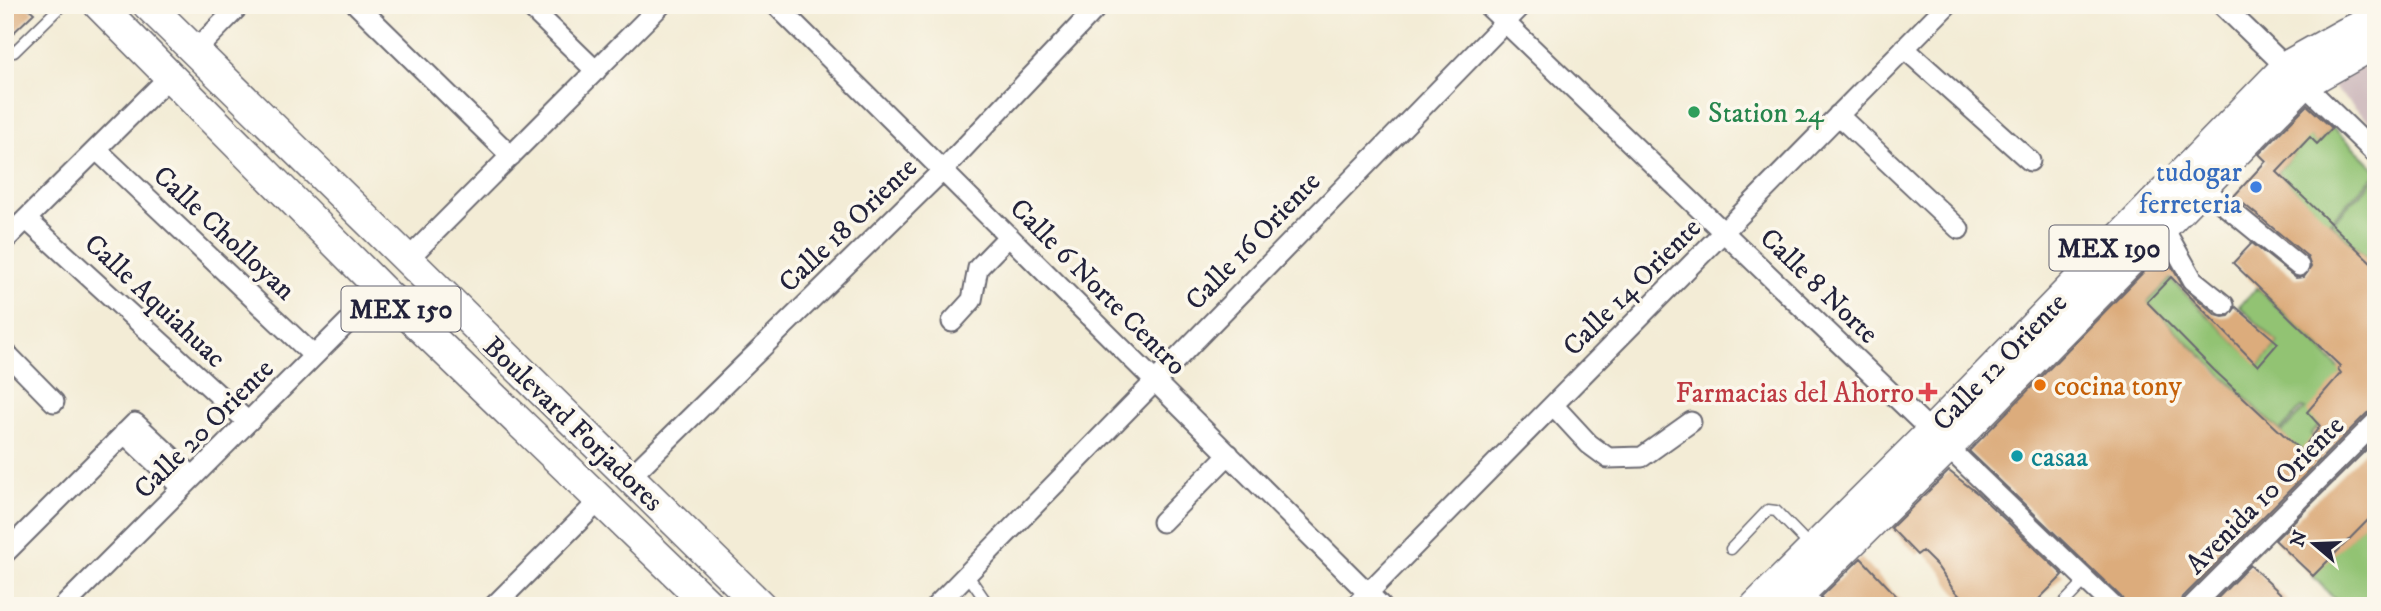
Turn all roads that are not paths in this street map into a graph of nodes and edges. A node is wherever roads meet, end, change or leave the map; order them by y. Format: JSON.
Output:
{"nodes":[{"id":1,"x":62,"y":5,"type":"edge"},
{"id":2,"x":99,"y":5,"type":"edge"},
{"id":3,"x":240,"y":5,"type":"edge"},
{"id":4,"x":357,"y":5,"type":"edge"},
{"id":5,"x":528,"y":5,"type":"edge"},
{"id":6,"x":661,"y":5,"type":"edge"},
{"id":7,"x":776,"y":5,"type":"edge"},
{"id":8,"x":1099,"y":5,"type":"edge"},
{"id":9,"x":1487,"y":5,"type":"edge"},
{"id":10,"x":1522,"y":5,"type":"edge"},
{"id":11,"x":1947,"y":5,"type":"edge"},
{"id":12,"x":150,"y":6,"type":"edge"},
{"id":13,"x":2229,"y":8,"type":"edge"},
{"id":14,"x":2376,"y":19,"type":"edge"},
{"id":15,"x":1505,"y":22,"type":"junction"},
{"id":16,"x":2376,"y":43,"type":"edge"},
{"id":17,"x":5,"y":48,"type":"edge"},
{"id":18,"x":1904,"y":48,"type":"junction"},
{"id":19,"x":196,"y":50,"type":"junction"},
{"id":20,"x":596,"y":71,"type":"junction"},
{"id":21,"x":171,"y":75,"type":"junction"},
{"id":22,"x":2295,"y":76,"type":"junction"},
{"id":23,"x":1839,"y":115,"type":"junction"},
{"id":24,"x":97,"y":150,"type":"junction"},
{"id":25,"x":2376,"y":155,"type":"edge"},
{"id":26,"x":511,"y":156,"type":"junction"},
{"id":27,"x":2030,"y":161,"type":"dead end"},
{"id":28,"x":943,"y":170,"type":"junction"},
{"id":29,"x":2202,"y":187,"type":"junction"},
{"id":30,"x":26,"y":219,"type":"junction"},
{"id":31,"x":2162,"y":228,"type":"junction"},
{"id":32,"x":1959,"y":229,"type":"dead end"},
{"id":33,"x":1724,"y":232,"type":"junction"},
{"id":34,"x":1009,"y":236,"type":"junction"},
{"id":35,"x":5,"y":240,"type":"edge"},
{"id":36,"x":408,"y":260,"type":"junction"},
{"id":37,"x":2299,"y":266,"type":"dead end"},
{"id":38,"x":381,"y":289,"type":"junction"},
{"id":39,"x":2224,"y":304,"type":"dead end"},
{"id":40,"x":952,"y":322,"type":"dead end"},
{"id":41,"x":5,"y":352,"type":"edge"},
{"id":42,"x":314,"y":356,"type":"junction"},
{"id":43,"x":1154,"y":380,"type":"junction"},
{"id":44,"x":54,"y":402,"type":"dead end"},
{"id":45,"x":1553,"y":405,"type":"junction"},
{"id":46,"x":247,"y":422,"type":"junction"},
{"id":47,"x":1691,"y":422,"type":"dead end"},
{"id":48,"x":2376,"y":422,"type":"edge"},
{"id":49,"x":1940,"y":439,"type":"junction"},
{"id":50,"x":1229,"y":454,"type":"junction"},
{"id":51,"x":629,"y":478,"type":"junction"},
{"id":52,"x":188,"y":482,"type":"junction"},
{"id":53,"x":601,"y":499,"type":"junction"},
{"id":54,"x":1162,"y":522,"type":"dead end"},
{"id":55,"x":1731,"y":549,"type":"dead end"},
{"id":56,"x":1812,"y":549,"type":"junction"},
{"id":57,"x":5,"y":553,"type":"edge"},
{"id":58,"x":967,"y":574,"type":"junction"},
{"id":59,"x":2086,"y":580,"type":"junction"},
{"id":60,"x":1804,"y":600,"type":"edge"},
{"id":61,"x":1368,"y":601,"type":"edge"},
{"id":62,"x":64,"y":606,"type":"edge"},
{"id":63,"x":494,"y":606,"type":"edge"},
{"id":64,"x":710,"y":606,"type":"edge"},
{"id":65,"x":761,"y":606,"type":"edge"},
{"id":66,"x":936,"y":606,"type":"edge"},
{"id":67,"x":989,"y":606,"type":"edge"},
{"id":68,"x":1756,"y":606,"type":"edge"},
{"id":69,"x":2061,"y":606,"type":"edge"},
{"id":70,"x":2113,"y":606,"type":"edge"},
{"id":71,"x":2192,"y":606,"type":"edge"}],
"edges":[{"from":1,"to":17,"type":"lane"},
{"from":2,"to":21,"type":"main road","name":"Boulevard Forjadores","number":"MEX 150"},
{"from":3,"to":19,"type":"street"},
{"from":4,"to":26,"type":"street"},
{"from":5,"to":20,"type":"street"},
{"from":6,"to":20,"type":"street"},
{"from":7,"to":28,"type":"street","name":"Calle 6 Norte Centro"},
{"from":8,"to":28,"type":"street","name":"Calle 18 Oriente"},
{"from":9,"to":15,"type":"street","name":"Calle 8 Norte"},
{"from":10,"to":15,"type":"street","name":"Calle 16 Oriente"},
{"from":11,"to":18,"type":"street","name":"Calle 14 Oriente"},
{"from":12,"to":19,"type":"main road","name":"Boulevard Forjadores","number":"MEX 150"},
{"from":13,"to":22,"type":"street"},
{"from":14,"to":22,"type":"main road","name":"Calle 12 Oriente","number":"MEX 190"},
{"from":15,"to":33,"type":"street","name":"Calle 8 Norte"},
{"from":15,"to":43,"type":"street","name":"Calle 16 Oriente"},
{"from":16,"to":22,"type":"main road","name":"Calle 12 Oriente","number":"MEX 190"},
{"from":18,"to":23,"type":"street","name":"Calle 14 Oriente"},
{"from":18,"to":27,"type":"street"},
{"from":19,"to":36,"type":"main road","name":"Boulevard Forjadores","number":"MEX 150"},
{"from":20,"to":26,"type":"street"},
{"from":21,"to":24,"type":"street"},
{"from":21,"to":38,"type":"main road","name":"Boulevard Forjadores","number":"MEX 150"},
{"from":22,"to":25,"type":"street"},
{"from":22,"to":29,"type":"main road","name":"Calle 12 Oriente","number":"MEX 190"},
{"from":22,"to":49,"type":"main road","name":"Calle 12 Oriente","number":"MEX 190"},
{"from":23,"to":32,"type":"street"},
{"from":23,"to":33,"type":"street","name":"Calle 14 Oriente"},
{"from":24,"to":30,"type":"street"},
{"from":24,"to":42,"type":"street","name":"Calle Cholloyan"},
{"from":26,"to":36,"type":"street"},
{"from":28,"to":34,"type":"street","name":"Calle 6 Norte Centro"},
{"from":28,"to":51,"type":"street","name":"Calle 18 Oriente"},
{"from":29,"to":31,"type":"main road","name":"Calle 12 Oriente","number":"MEX 190"},
{"from":29,"to":37,"type":"street"},
{"from":30,"to":35,"type":"street"},
{"from":30,"to":46,"type":"street","name":"Calle Aquiahuac"},
{"from":31,"to":39,"type":"street"},
{"from":31,"to":49,"type":"main road","name":"Calle 12 Oriente","number":"MEX 190"},
{"from":33,"to":45,"type":"street","name":"Calle 14 Oriente"},
{"from":33,"to":49,"type":"street","name":"Calle 8 Norte"},
{"from":34,"to":40,"type":"street"},
{"from":34,"to":43,"type":"street","name":"Calle 6 Norte Centro"},
{"from":36,"to":51,"type":"main road","name":"Boulevard Forjadores","number":"MEX 150"},
{"from":38,"to":42,"type":"street","name":"Calle 20 Oriente"},
{"from":38,"to":53,"type":"main road","name":"Boulevard Forjadores","number":"MEX 150"},
{"from":41,"to":44,"type":"street"},
{"from":42,"to":46,"type":"street","name":"Calle 20 Oriente"},
{"from":43,"to":50,"type":"street","name":"Calle 6 Norte Centro"},
{"from":43,"to":58,"type":"street","name":"Calle 16 Oriente"},
{"from":45,"to":47,"type":"street"},
{"from":45,"to":61,"type":"street","name":"Calle 14 Oriente"},
{"from":46,"to":52,"type":"street","name":"Calle 20 Oriente"},
{"from":48,"to":71,"type":"street","name":"Avenida 10 Oriente"},
{"from":49,"to":56,"type":"main road","name":"Calle 12 Oriente","number":"MEX 190"},
{"from":49,"to":59,"type":"street","name":"Calle 8 Norte"},
{"from":49,"to":60,"type":"main road","name":"Calle 12 Oriente","number":"MEX 190"},
{"from":50,"to":54,"type":"street"},
{"from":50,"to":61,"type":"street","name":"Calle 6 Norte Centro"},
{"from":51,"to":65,"type":"main road","name":"Boulevard Forjadores","number":"MEX 150"},
{"from":52,"to":57,"type":"street"},
{"from":52,"to":62,"type":"street","name":"Calle 20 Oriente"},
{"from":53,"to":63,"type":"street"},
{"from":53,"to":64,"type":"main road","name":"Boulevard Forjadores","number":"MEX 150"},
{"from":55,"to":56,"type":"lane"},
{"from":56,"to":68,"type":"main road","name":"Calle 12 Oriente","number":"MEX 190"},
{"from":58,"to":66,"type":"street","name":"Calle 16 Oriente"},
{"from":58,"to":67,"type":"lane"},
{"from":59,"to":69,"type":"lane"},
{"from":59,"to":70,"type":"street","name":"Calle 8 Norte"}]}
